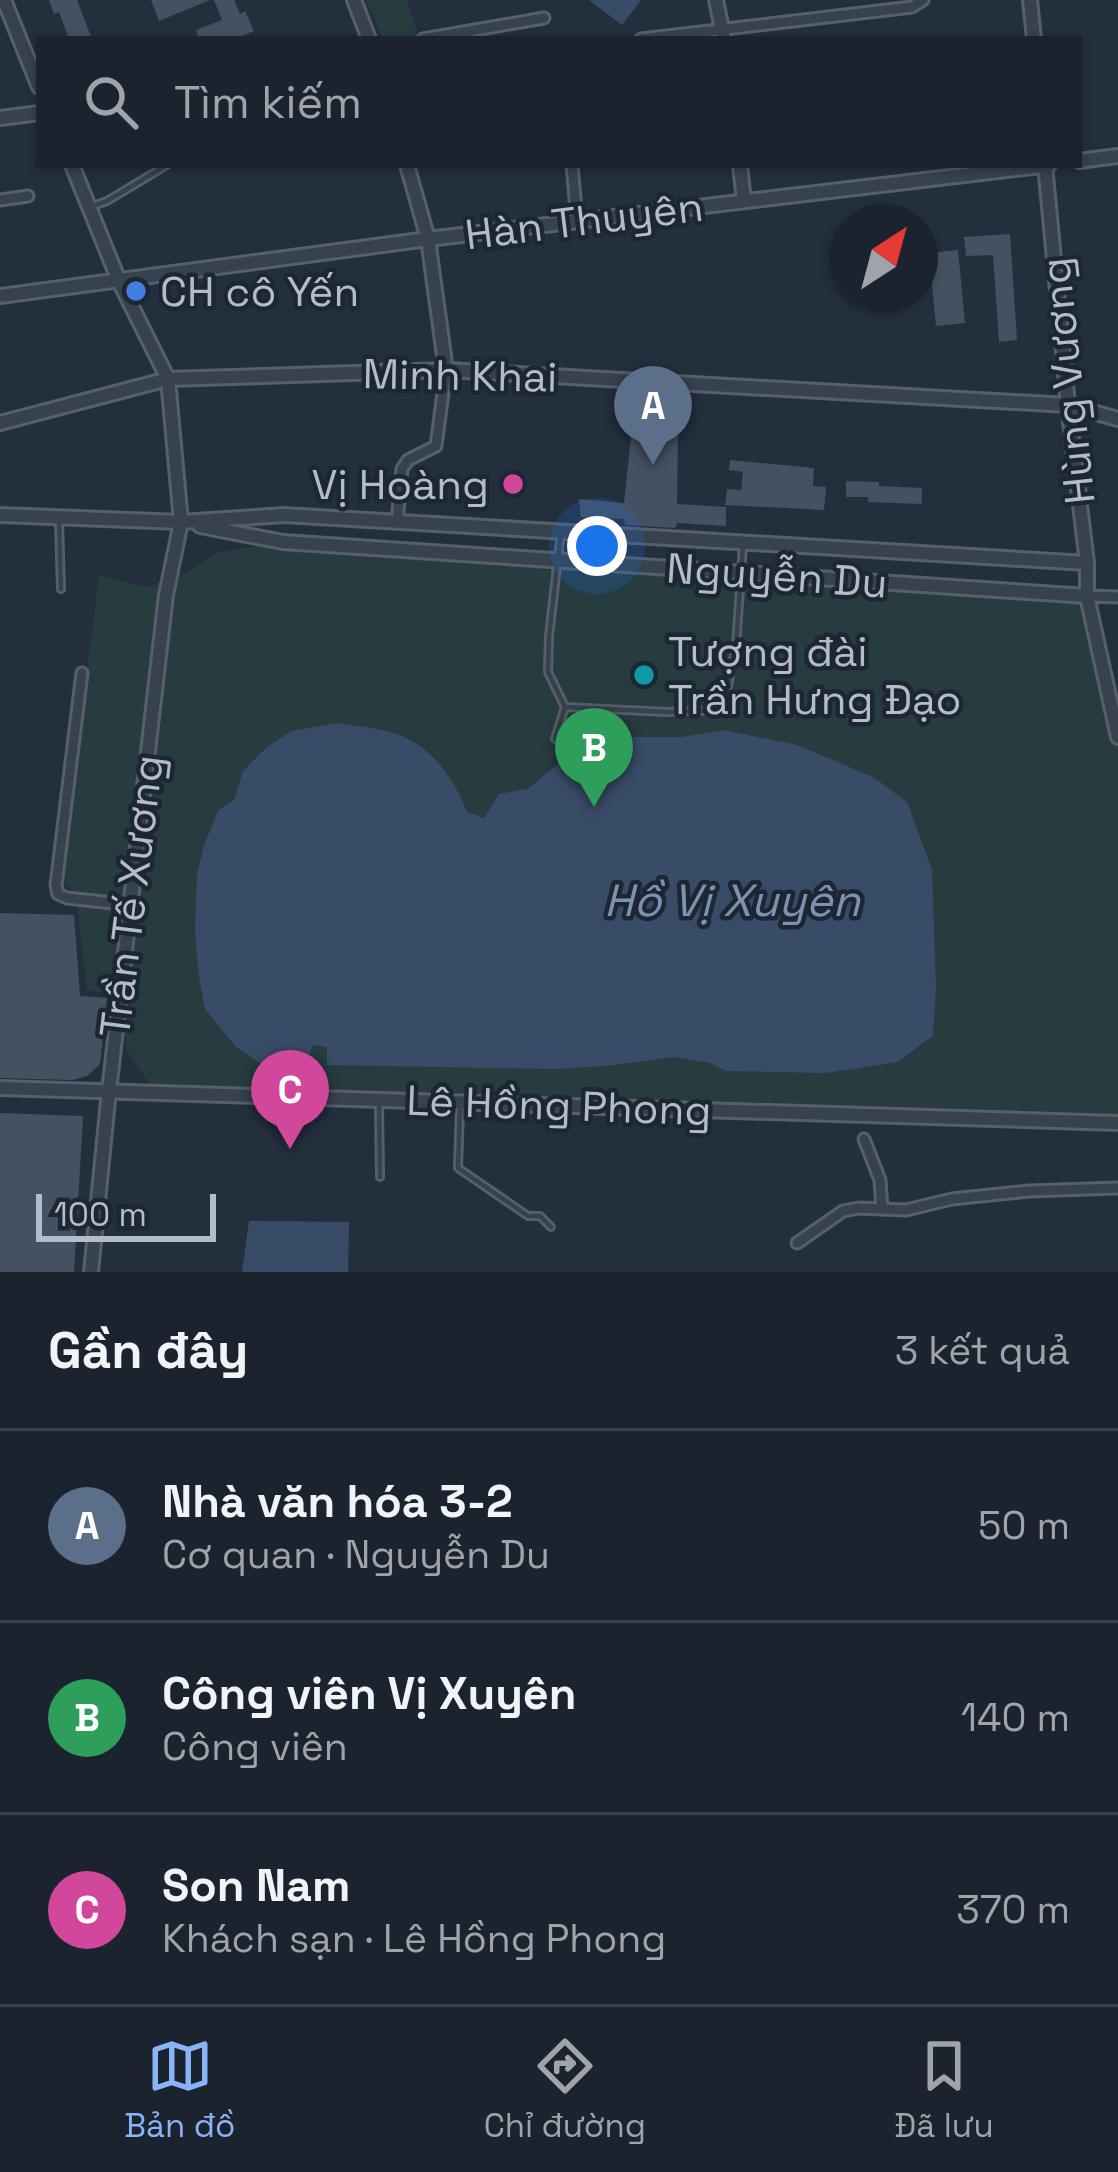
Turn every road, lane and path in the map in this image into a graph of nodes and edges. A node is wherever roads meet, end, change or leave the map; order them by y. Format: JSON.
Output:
{"nodes":[{"id":1,"x":4,"y":0,"type":"edge"},
{"id":2,"x":354,"y":0,"type":"edge"},
{"id":3,"x":716,"y":0,"type":"edge"},
{"id":4,"x":923,"y":0,"type":"edge"},
{"id":5,"x":1030,"y":0,"type":"edge"},
{"id":6,"x":544,"y":18,"type":"dead end"},
{"id":7,"x":723,"y":34,"type":"edge"},
{"id":8,"x":368,"y":36,"type":"edge"},
{"id":9,"x":440,"y":36,"type":"edge"},
{"id":10,"x":690,"y":36,"type":"edge"},
{"id":11,"x":1034,"y":36,"type":"edge"},
{"id":12,"x":36,"y":79,"type":"edge"},
{"id":13,"x":36,"y":113,"type":"edge"},
{"id":14,"x":0,"y":118,"type":"edge"},
{"id":15,"x":1118,"y":156,"type":"edge"},
{"id":16,"x":1082,"y":161,"type":"edge"},
{"id":17,"x":73,"y":168,"type":"edge"},
{"id":18,"x":162,"y":168,"type":"edge"},
{"id":19,"x":408,"y":168,"type":"edge"},
{"id":20,"x":572,"y":168,"type":"edge"},
{"id":21,"x":740,"y":168,"type":"edge"},
{"id":22,"x":1022,"y":168,"type":"edge"},
{"id":23,"x":1047,"y":168,"type":"edge"},
{"id":24,"x":28,"y":196,"type":"dead end"},
{"id":25,"x":0,"y":200,"type":"edge"},
{"id":26,"x":744,"y":201,"type":"junction"},
{"id":27,"x":90,"y":207,"type":"junction"},
{"id":28,"x":577,"y":221,"type":"junction"},
{"id":29,"x":428,"y":239,"type":"junction"},
{"id":30,"x":119,"y":281,"type":"junction"},
{"id":31,"x":0,"y":296,"type":"edge"},
{"id":32,"x":446,"y":370,"type":"junction"},
{"id":33,"x":168,"y":380,"type":"junction"},
{"id":34,"x":1068,"y":405,"type":"junction"},
{"id":35,"x":1118,"y":418,"type":"edge"},
{"id":36,"x":0,"y":423,"type":"edge"},
{"id":37,"x":0,"y":515,"type":"edge"},
{"id":38,"x":59,"y":517,"type":"junction"},
{"id":39,"x":181,"y":522,"type":"junction"},
{"id":40,"x":397,"y":522,"type":"junction"},
{"id":41,"x":561,"y":532,"type":"junction"},
{"id":42,"x":743,"y":543,"type":"junction"},
{"id":43,"x":556,"y":560,"type":"junction"},
{"id":44,"x":1087,"y":563,"type":"junction"},
{"id":45,"x":742,"y":573,"type":"junction"},
{"id":46,"x":61,"y":589,"type":"dead end"},
{"id":47,"x":1087,"y":596,"type":"junction"},
{"id":48,"x":1118,"y":597,"type":"edge"},
{"id":49,"x":82,"y":673,"type":"dead end"},
{"id":50,"x":565,"y":707,"type":"junction"},
{"id":51,"x":1118,"y":737,"type":"edge"},
{"id":52,"x":555,"y":739,"type":"dead end"},
{"id":53,"x":130,"y":905,"type":"junction"},
{"id":54,"x":0,"y":1088,"type":"edge"},
{"id":55,"x":109,"y":1091,"type":"junction"},
{"id":56,"x":379,"y":1100,"type":"junction"},
{"id":57,"x":460,"y":1102,"type":"junction"},
{"id":58,"x":1118,"y":1123,"type":"edge"},
{"id":59,"x":864,"y":1139,"type":"dead end"},
{"id":60,"x":380,"y":1178,"type":"dead end"},
{"id":61,"x":1118,"y":1188,"type":"edge"},
{"id":62,"x":882,"y":1209,"type":"junction"},
{"id":63,"x":551,"y":1227,"type":"dead end"},
{"id":64,"x":796,"y":1243,"type":"dead end"},
{"id":65,"x":91,"y":1272,"type":"edge"}],
"edges":[{"from":1,"to":12,"type":"street"},
{"from":2,"to":8,"type":"street"},
{"from":3,"to":7,"type":"street"},
{"from":4,"to":7,"type":"street"},
{"from":5,"to":11,"type":"street"},
{"from":6,"to":9,"type":"street"},
{"from":7,"to":10,"type":"street"},
{"from":13,"to":14,"type":"street"},
{"from":15,"to":16,"type":"street"},
{"from":17,"to":27,"type":"street"},
{"from":18,"to":27,"type":"lane"},
{"from":19,"to":29,"type":"street"},
{"from":20,"to":28,"type":"street"},
{"from":21,"to":26,"type":"street"},
{"from":22,"to":26,"type":"street","name":"Hàn Thuyên"},
{"from":23,"to":34,"type":"street","name":"Hùng Vương"},
{"from":24,"to":25,"type":"street"},
{"from":26,"to":28,"type":"street","name":"Hàn Thuyên"},
{"from":27,"to":30,"type":"street"},
{"from":28,"to":29,"type":"street","name":"Hàn Thuyên"},
{"from":29,"to":30,"type":"street","name":"Hàn Thuyên"},
{"from":29,"to":32,"type":"street"},
{"from":30,"to":31,"type":"street","name":"Hàn Thuyên"},
{"from":30,"to":33,"type":"street"},
{"from":32,"to":33,"type":"street","name":"Minh Khai"},
{"from":32,"to":34,"type":"street","name":"Minh Khai"},
{"from":32,"to":40,"type":"street"},
{"from":33,"to":36,"type":"street","name":"Minh Khai"},
{"from":33,"to":39,"type":"street","name":"Trần Tế Xương"},
{"from":34,"to":35,"type":"street","name":"Minh Khai"},
{"from":34,"to":44,"type":"street","name":"Hùng Vương"},
{"from":37,"to":38,"type":"street","name":"Nguyễn Du"},
{"from":38,"to":39,"type":"street","name":"Nguyễn Du"},
{"from":38,"to":46,"type":"lane"},
{"from":39,"to":40,"type":"street","name":"Nguyễn Du"},
{"from":39,"to":43,"type":"street","name":"Nguyễn Du"},
{"from":39,"to":53,"type":"street","name":"Trần Tế Xương"},
{"from":40,"to":41,"type":"street","name":"Nguyễn Du"},
{"from":41,"to":42,"type":"street","name":"Nguyễn Du"},
{"from":41,"to":43,"type":"lane"},
{"from":42,"to":44,"type":"street","name":"Nguyễn Du"},
{"from":42,"to":45,"type":"lane"},
{"from":43,"to":45,"type":"street","name":"Nguyễn Du"},
{"from":43,"to":50,"type":"lane"},
{"from":44,"to":47,"type":"street","name":"Hùng Vương"},
{"from":45,"to":47,"type":"street","name":"Nguyễn Du"},
{"from":45,"to":50,"type":"lane"},
{"from":47,"to":48,"type":"street"},
{"from":47,"to":51,"type":"street","name":"Hùng Vương"},
{"from":49,"to":53,"type":"street"},
{"from":50,"to":52,"type":"lane"},
{"from":53,"to":55,"type":"street","name":"Trần Tế Xương"},
{"from":54,"to":55,"type":"street","name":"Lê Hồng Phong"},
{"from":55,"to":56,"type":"street","name":"Lê Hồng Phong"},
{"from":55,"to":65,"type":"street","name":"Trần Tế Xương"},
{"from":56,"to":57,"type":"street","name":"Lê Hồng Phong"},
{"from":56,"to":60,"type":"lane"},
{"from":57,"to":58,"type":"street","name":"Lê Hồng Phong"},
{"from":57,"to":63,"type":"lane"},
{"from":59,"to":62,"type":"street"},
{"from":61,"to":62,"type":"street"},
{"from":62,"to":64,"type":"street"}]}
